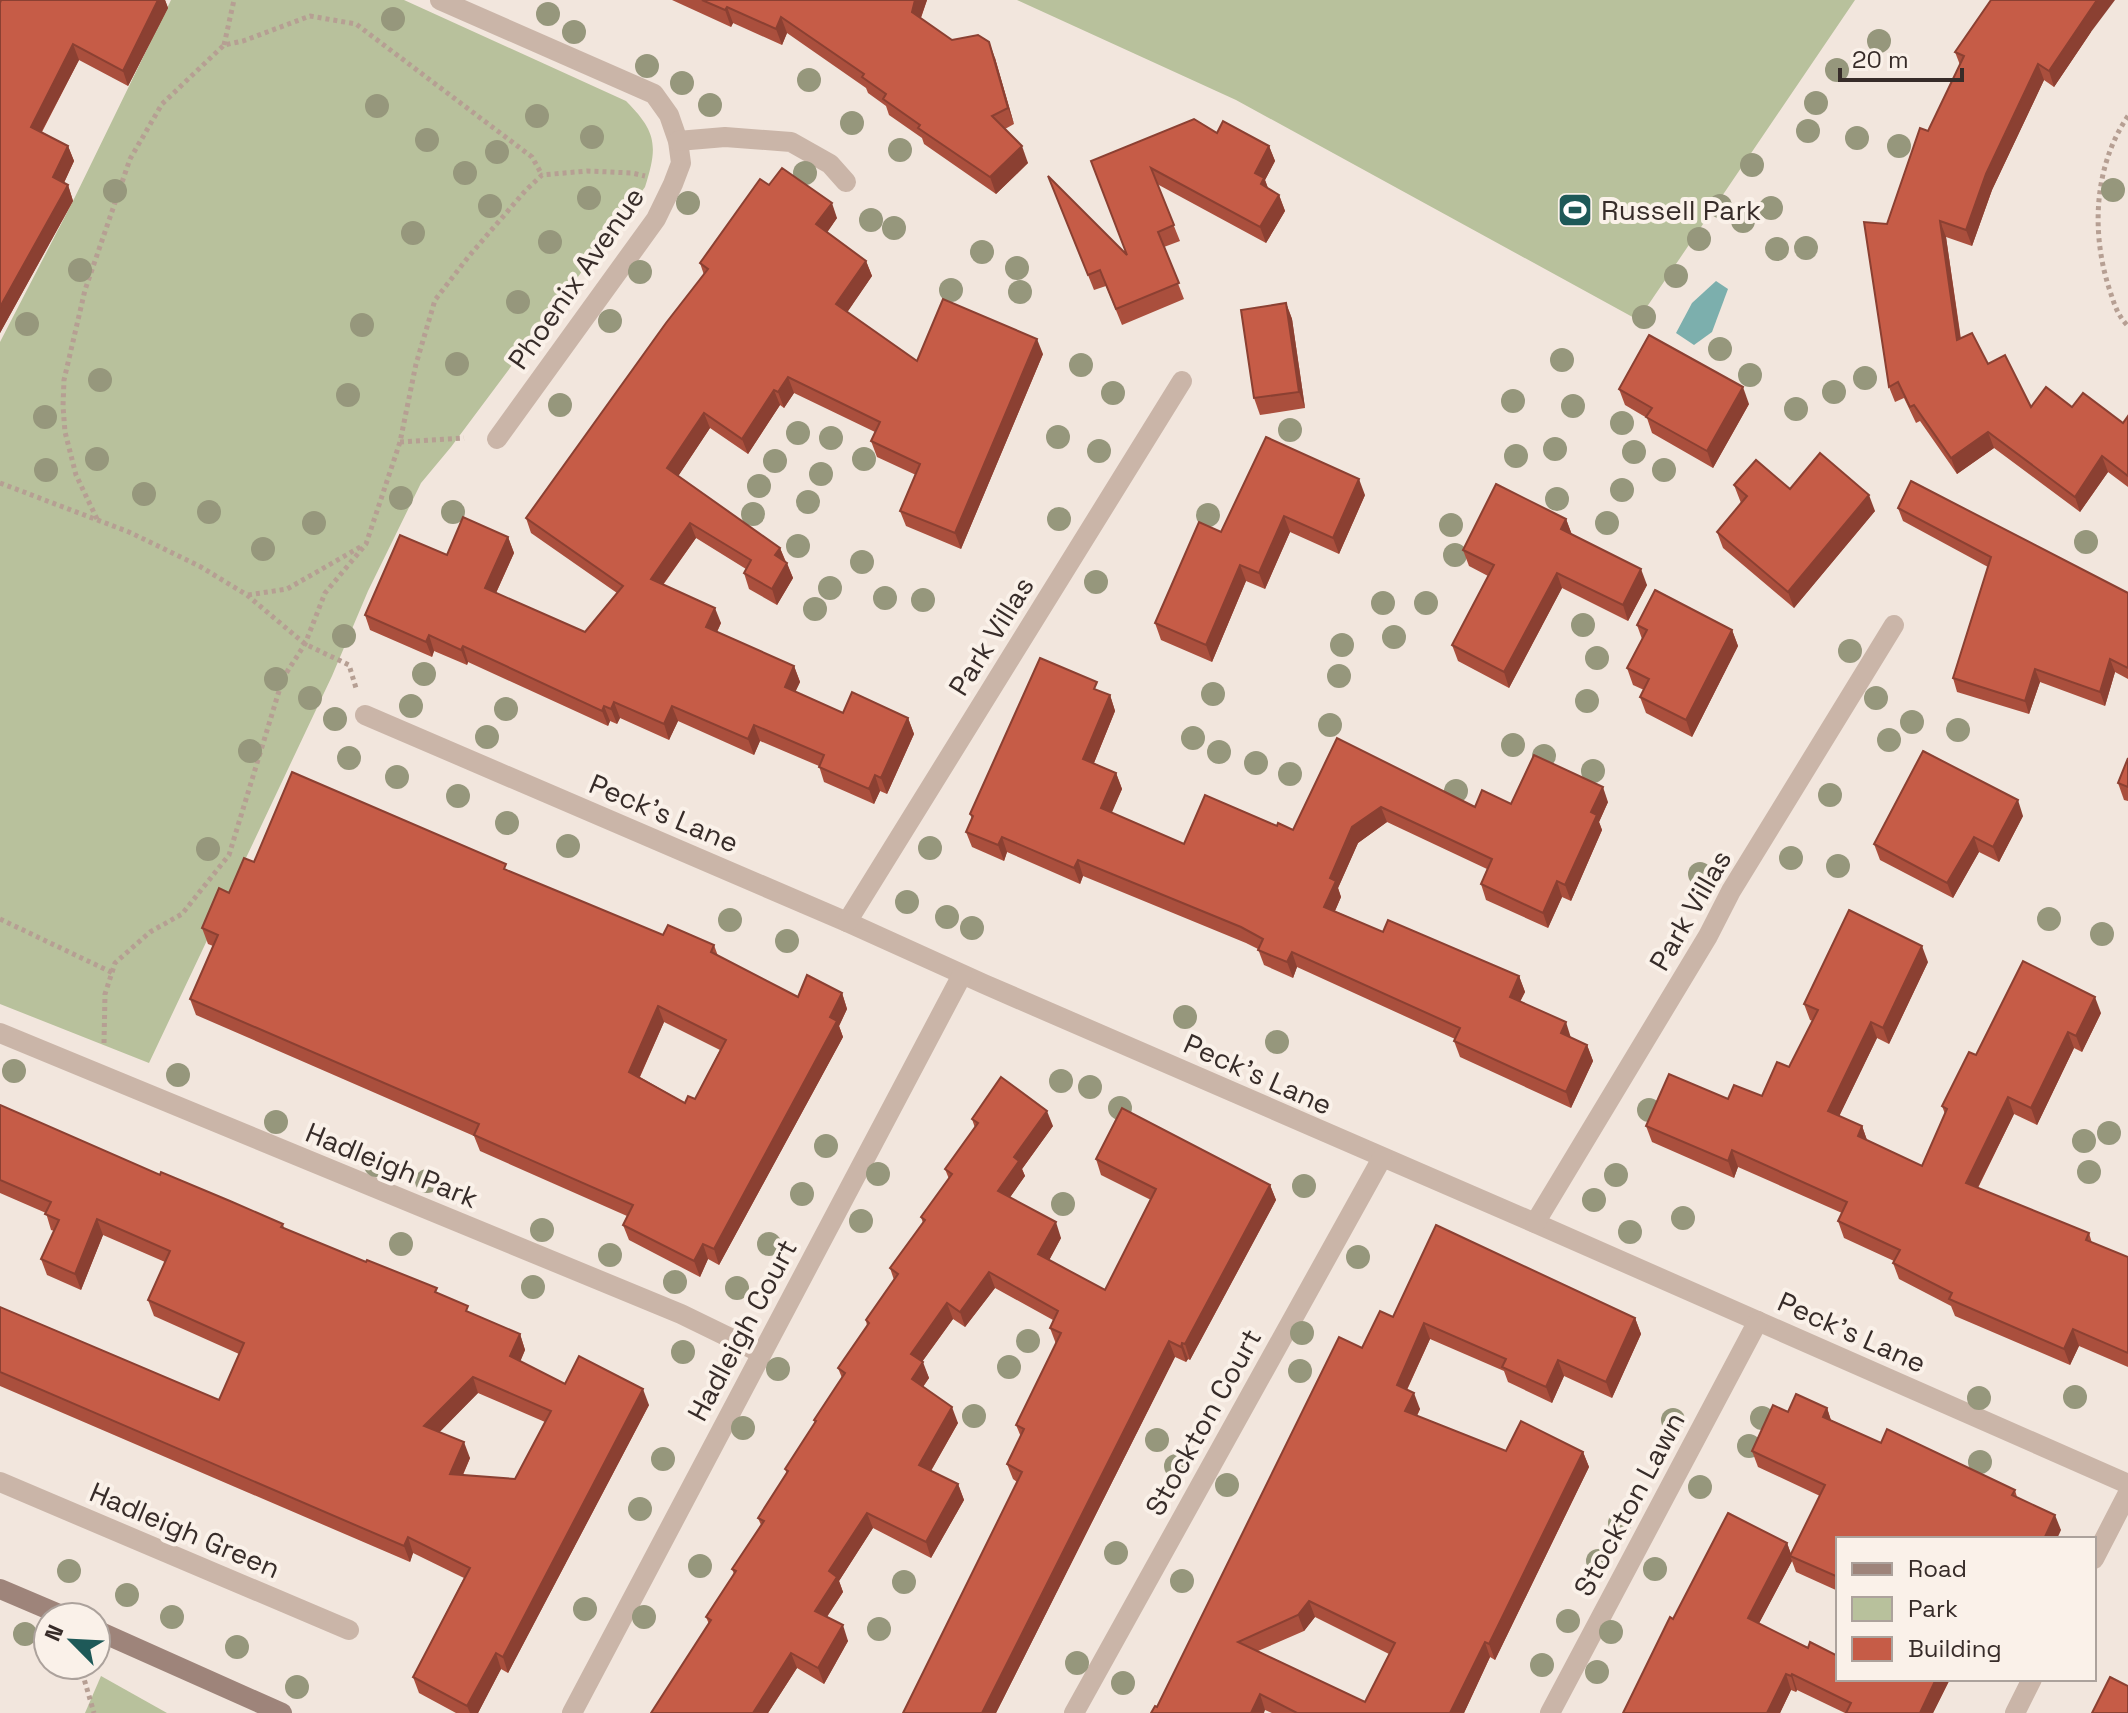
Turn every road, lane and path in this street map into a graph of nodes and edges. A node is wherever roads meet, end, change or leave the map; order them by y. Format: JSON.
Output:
{"nodes":[{"id":1,"x":234,"y":0,"type":"edge"},
{"id":2,"x":440,"y":0,"type":"edge"},
{"id":3,"x":224,"y":45,"type":"junction"},
{"id":4,"x":2128,"y":116,"type":"edge"},
{"id":5,"x":678,"y":141,"type":"junction"},
{"id":6,"x":542,"y":175,"type":"junction"},
{"id":7,"x":846,"y":182,"type":"dead end"},
{"id":8,"x":673,"y":184,"type":"junction"},
{"id":9,"x":2128,"y":326,"type":"edge"},
{"id":10,"x":1182,"y":381,"type":"dead end"},
{"id":11,"x":464,"y":438,"type":"dead end"},
{"id":12,"x":497,"y":439,"type":"dead end"},
{"id":13,"x":400,"y":442,"type":"junction"},
{"id":14,"x":0,"y":483,"type":"edge"},
{"id":15,"x":97,"y":519,"type":"junction"},
{"id":16,"x":366,"y":544,"type":"junction"},
{"id":17,"x":247,"y":595,"type":"junction"},
{"id":18,"x":1894,"y":625,"type":"dead end"},
{"id":19,"x":305,"y":644,"type":"junction"},
{"id":20,"x":365,"y":715,"type":"joint"},
{"id":21,"x":0,"y":919,"type":"edge"},
{"id":22,"x":847,"y":922,"type":"junction"},
{"id":23,"x":113,"y":973,"type":"junction"},
{"id":24,"x":962,"y":975,"type":"junction"},
{"id":25,"x":0,"y":1033,"type":"edge"},
{"id":26,"x":103,"y":1075,"type":"junction"},
{"id":27,"x":1382,"y":1158,"type":"junction"},
{"id":28,"x":1535,"y":1223,"type":"junction"},
{"id":29,"x":1758,"y":1321,"type":"junction"},
{"id":30,"x":761,"y":1353,"type":"junction"},
{"id":31,"x":0,"y":1482,"type":"edge"},
{"id":32,"x":2128,"y":1484,"type":"edge"},
{"id":33,"x":2128,"y":1493,"type":"edge"},
{"id":34,"x":2096,"y":1555,"type":"edge"},
{"id":35,"x":0,"y":1589,"type":"edge"},
{"id":36,"x":32,"y":1603,"type":"edge"},
{"id":37,"x":349,"y":1630,"type":"dead end"},
{"id":38,"x":112,"y":1637,"type":"edge"},
{"id":39,"x":85,"y":1681,"type":"edge"},
{"id":40,"x":2031,"y":1681,"type":"edge"},
{"id":41,"x":94,"y":1713,"type":"edge"},
{"id":42,"x":282,"y":1713,"type":"edge"},
{"id":43,"x":572,"y":1713,"type":"edge"},
{"id":44,"x":1074,"y":1713,"type":"edge"},
{"id":45,"x":1550,"y":1713,"type":"edge"},
{"id":46,"x":2015,"y":1713,"type":"edge"}],
"edges":[{"from":1,"to":3,"type":"path"},
{"from":2,"to":5,"type":"street","name":"Phoenix Avenue"},
{"from":3,"to":6,"type":"path"},
{"from":3,"to":15,"type":"path"},
{"from":4,"to":9,"type":"path"},
{"from":5,"to":7,"type":"street"},
{"from":5,"to":8,"type":"street","name":"Phoenix Avenue"},
{"from":6,"to":8,"type":"path"},
{"from":6,"to":13,"type":"path"},
{"from":8,"to":12,"type":"street","name":"Phoenix Avenue"},
{"from":10,"to":22,"type":"street","name":"Park Villas"},
{"from":11,"to":13,"type":"path"},
{"from":13,"to":16,"type":"path"},
{"from":14,"to":15,"type":"path"},
{"from":15,"to":17,"type":"path"},
{"from":16,"to":17,"type":"path"},
{"from":16,"to":19,"type":"path"},
{"from":17,"to":19,"type":"path"},
{"from":18,"to":28,"type":"street","name":"Park Villas"},
{"from":19,"to":20,"type":"path"},
{"from":19,"to":23,"type":"path"},
{"from":20,"to":22,"type":"street","name":"Peck's Lane"},
{"from":21,"to":23,"type":"path"},
{"from":22,"to":24,"type":"street","name":"Peck's Lane"},
{"from":23,"to":26,"type":"path"},
{"from":24,"to":27,"type":"street","name":"Peck's Lane"},
{"from":24,"to":30,"type":"street","name":"Hadleigh Court"},
{"from":25,"to":26,"type":"street","name":"Hadleigh Park"},
{"from":26,"to":30,"type":"street","name":"Hadleigh Park"},
{"from":27,"to":28,"type":"street","name":"Peck's Lane"},
{"from":27,"to":44,"type":"street","name":"Stockton Court"},
{"from":28,"to":29,"type":"street","name":"Peck's Lane"},
{"from":29,"to":32,"type":"street","name":"Peck's Lane"},
{"from":29,"to":45,"type":"street","name":"Stockton Lawn"},
{"from":30,"to":43,"type":"street","name":"Hadleigh Court"},
{"from":31,"to":37,"type":"street","name":"Hadleigh Green"},
{"from":33,"to":34,"type":"street"},
{"from":35,"to":36,"type":"street"},
{"from":38,"to":42,"type":"street"},
{"from":39,"to":41,"type":"path"},
{"from":40,"to":46,"type":"street"}]}
